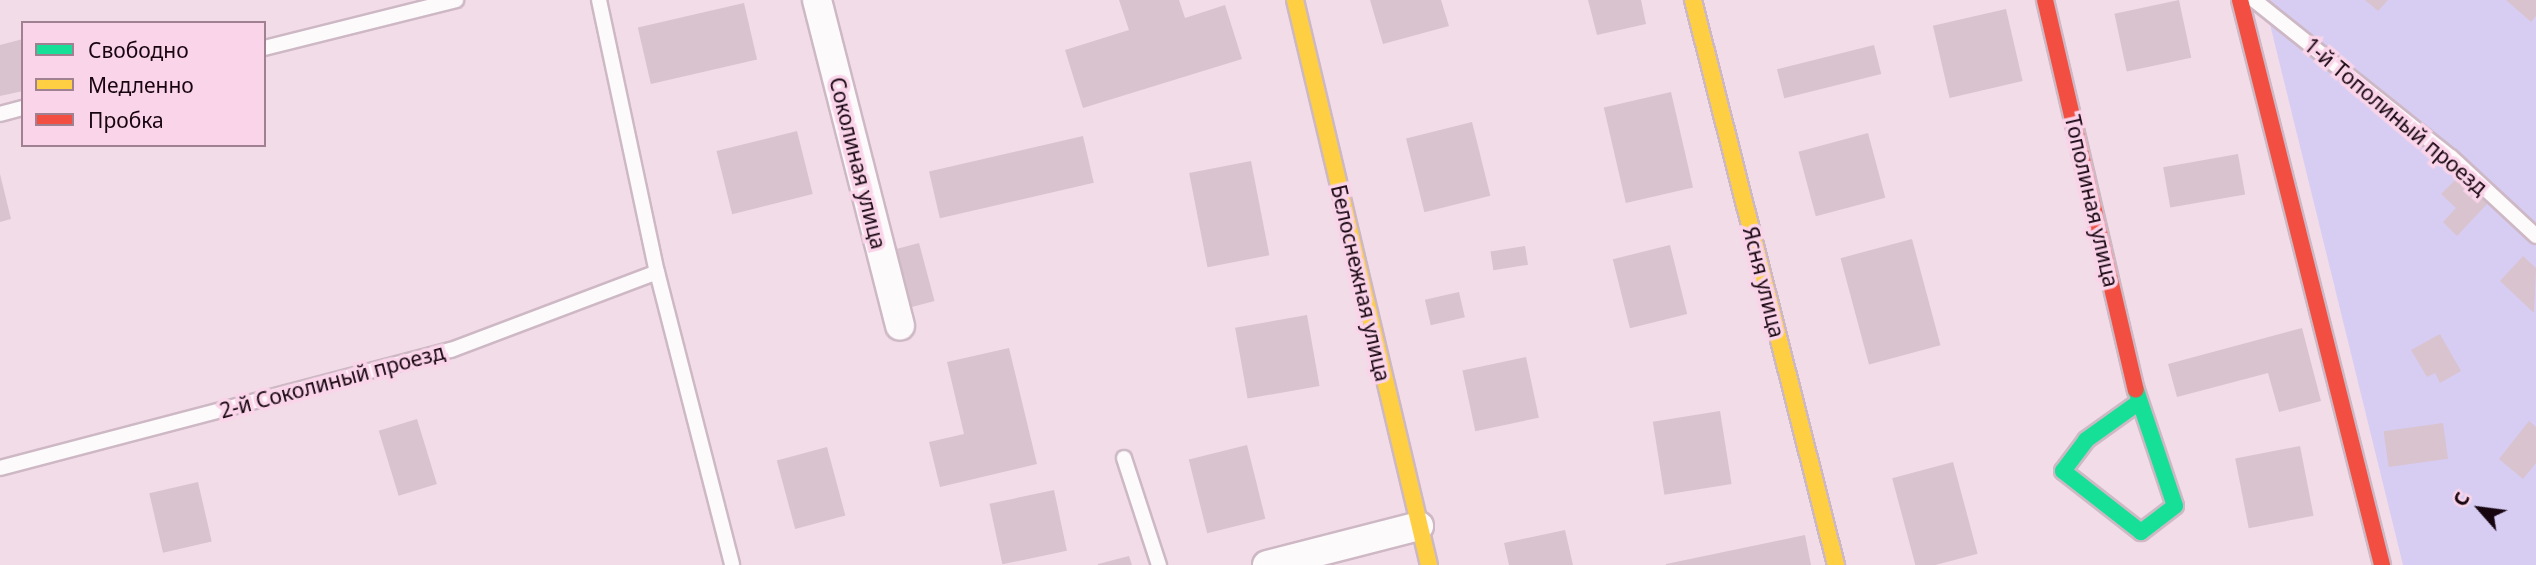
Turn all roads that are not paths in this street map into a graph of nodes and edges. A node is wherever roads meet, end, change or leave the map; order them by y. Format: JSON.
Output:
{"nodes":[{"id":1,"x":456,"y":0,"type":"edge"},
{"id":2,"x":599,"y":0,"type":"edge"},
{"id":3,"x":817,"y":0,"type":"edge"},
{"id":4,"x":1295,"y":0,"type":"edge"},
{"id":5,"x":1693,"y":0,"type":"edge"},
{"id":6,"x":2045,"y":0,"type":"edge"},
{"id":7,"x":2240,"y":0,"type":"edge"},
{"id":8,"x":2254,"y":0,"type":"edge"},
{"id":9,"x":266,"y":48,"type":"edge"},
{"id":10,"x":21,"y":109,"type":"edge"},
{"id":11,"x":0,"y":114,"type":"edge"},
{"id":12,"x":2536,"y":236,"type":"edge"},
{"id":13,"x":657,"y":272,"type":"junction"},
{"id":14,"x":900,"y":326,"type":"dead end"},
{"id":15,"x":2139,"y":402,"type":"junction"},
{"id":16,"x":1124,"y":458,"type":"dead end"},
{"id":17,"x":0,"y":468,"type":"edge"},
{"id":18,"x":1419,"y":526,"type":"junction"},
{"id":19,"x":732,"y":565,"type":"edge"},
{"id":20,"x":1159,"y":565,"type":"edge"},
{"id":21,"x":1267,"y":565,"type":"edge"},
{"id":22,"x":1429,"y":565,"type":"edge"},
{"id":23,"x":1836,"y":565,"type":"edge"},
{"id":24,"x":2382,"y":565,"type":"edge"}],
"edges":[{"from":1,"to":9,"type":"lane"},
{"from":2,"to":13,"type":"lane"},
{"from":3,"to":14,"type":"street","name":"Соколиная улица"},
{"from":4,"to":18,"type":"street","name":"Белоснежная улица"},
{"from":5,"to":23,"type":"street","name":"Ясня улица"},
{"from":6,"to":15,"type":"street","name":"Тополиная улица"},
{"from":7,"to":24,"type":"street"},
{"from":8,"to":12,"type":"lane","name":"1-й Тополиный проезд"},
{"from":10,"to":11,"type":"lane"},
{"from":13,"to":17,"type":"lane","name":"2-й Соколиный проезд"},
{"from":13,"to":19,"type":"lane"},
{"from":15,"to":15,"type":"street","name":"Тополиная улица"},
{"from":16,"to":20,"type":"lane"},
{"from":18,"to":21,"type":"street"},
{"from":18,"to":22,"type":"street","name":"Белоснежная улица"}]}
